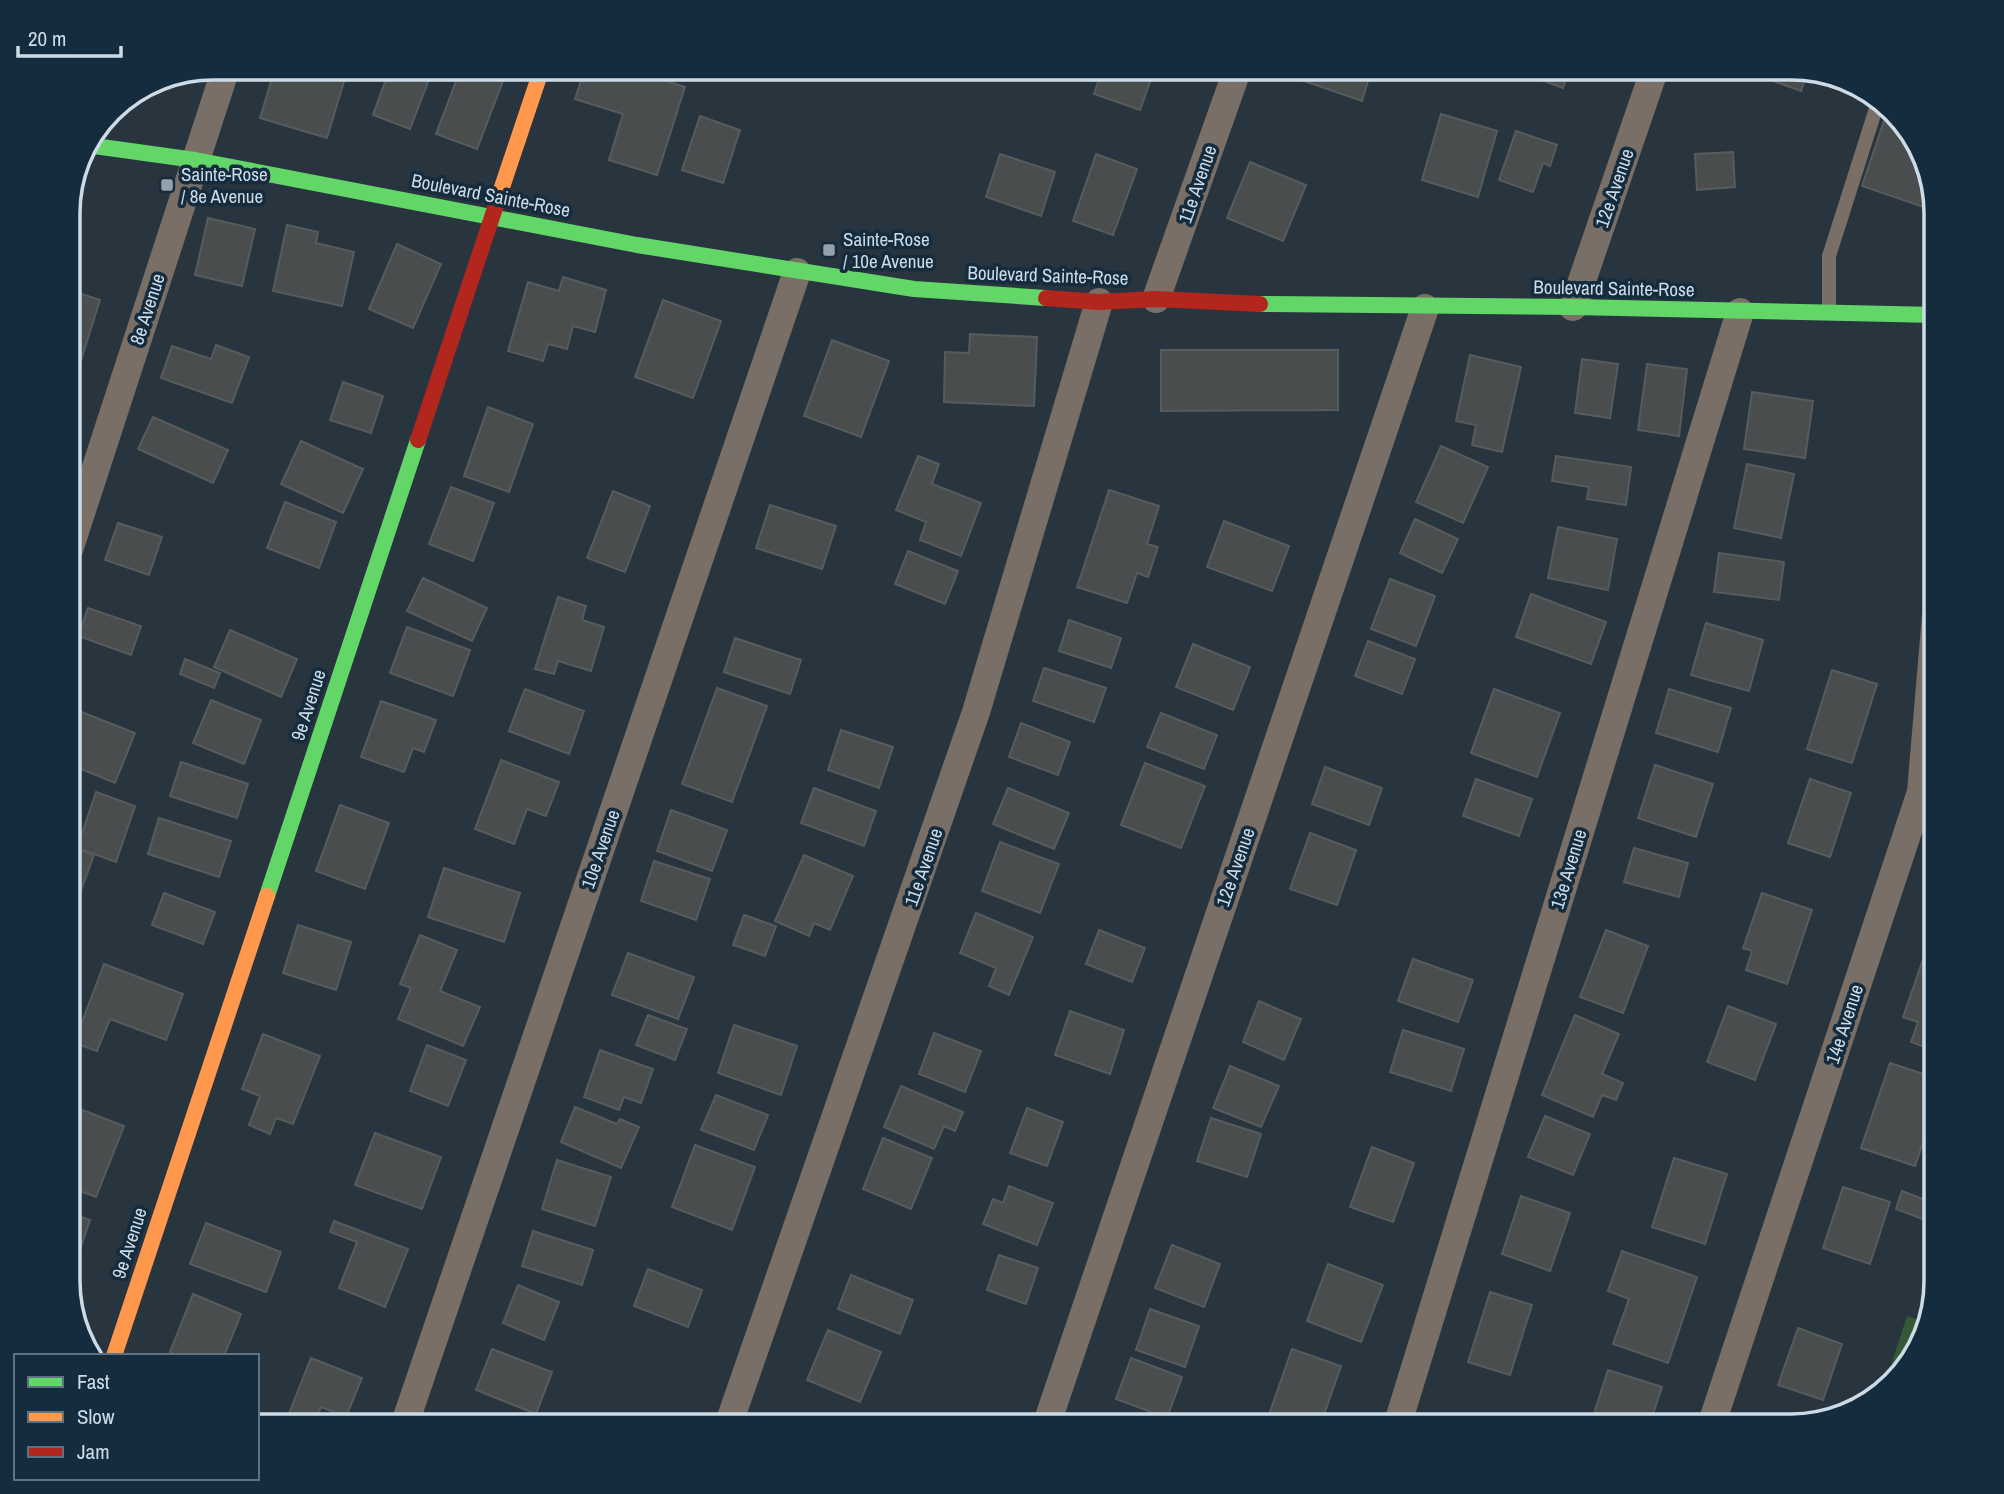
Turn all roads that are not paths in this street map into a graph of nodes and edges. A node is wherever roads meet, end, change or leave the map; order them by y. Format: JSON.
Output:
{"nodes":[{"id":1,"x":1234,"y":80,"type":"edge"},
{"id":2,"x":1651,"y":80,"type":"edge"},
{"id":3,"x":222,"y":81,"type":"edge"},
{"id":4,"x":538,"y":81,"type":"edge"},
{"id":5,"x":1875,"y":112,"type":"edge"},
{"id":6,"x":98,"y":147,"type":"edge"},
{"id":7,"x":195,"y":160,"type":"junction"},
{"id":8,"x":493,"y":216,"type":"junction"},
{"id":9,"x":797,"y":272,"type":"junction"},
{"id":10,"x":1156,"y":299,"type":"junction"},
{"id":11,"x":1099,"y":302,"type":"junction"},
{"id":12,"x":1573,"y":307,"type":"junction"},
{"id":13,"x":1425,"y":308,"type":"junction"},
{"id":14,"x":1740,"y":312,"type":"junction"},
{"id":15,"x":1829,"y":313,"type":"junction"},
{"id":16,"x":1924,"y":315,"type":"edge"},
{"id":17,"x":81,"y":513,"type":"edge"},
{"id":18,"x":1924,"y":757,"type":"edge"},
{"id":19,"x":115,"y":1354,"type":"edge"},
{"id":20,"x":408,"y":1414,"type":"edge"},
{"id":21,"x":732,"y":1414,"type":"edge"},
{"id":22,"x":1049,"y":1414,"type":"edge"},
{"id":23,"x":1401,"y":1414,"type":"edge"},
{"id":24,"x":1715,"y":1414,"type":"edge"}],
"edges":[{"from":1,"to":10,"type":"street","name":"11e Avenue"},
{"from":2,"to":12,"type":"street","name":"12e Avenue"},
{"from":3,"to":7,"type":"street","name":"8e Avenue"},
{"from":4,"to":8,"type":"street","name":"9e Avenue"},
{"from":5,"to":15,"type":"lane"},
{"from":6,"to":7,"type":"street","name":"Boulevard Sainte-Rose"},
{"from":7,"to":8,"type":"street","name":"Boulevard Sainte-Rose"},
{"from":7,"to":17,"type":"street","name":"8e Avenue"},
{"from":8,"to":9,"type":"street","name":"Boulevard Sainte-Rose"},
{"from":8,"to":19,"type":"street","name":"9e Avenue"},
{"from":9,"to":11,"type":"street","name":"Boulevard Sainte-Rose"},
{"from":9,"to":20,"type":"street","name":"10e Avenue"},
{"from":10,"to":11,"type":"street","name":"Boulevard Sainte-Rose"},
{"from":10,"to":13,"type":"street","name":"Boulevard Sainte-Rose"},
{"from":11,"to":21,"type":"street","name":"11e Avenue"},
{"from":12,"to":13,"type":"street","name":"Boulevard Sainte-Rose"},
{"from":12,"to":14,"type":"street","name":"Boulevard Sainte-Rose"},
{"from":13,"to":22,"type":"street","name":"12e Avenue"},
{"from":14,"to":15,"type":"street","name":"Boulevard Sainte-Rose"},
{"from":14,"to":23,"type":"street","name":"13e Avenue"},
{"from":15,"to":16,"type":"street","name":"Boulevard Sainte-Rose"},
{"from":18,"to":24,"type":"street","name":"14e Avenue"}]}
